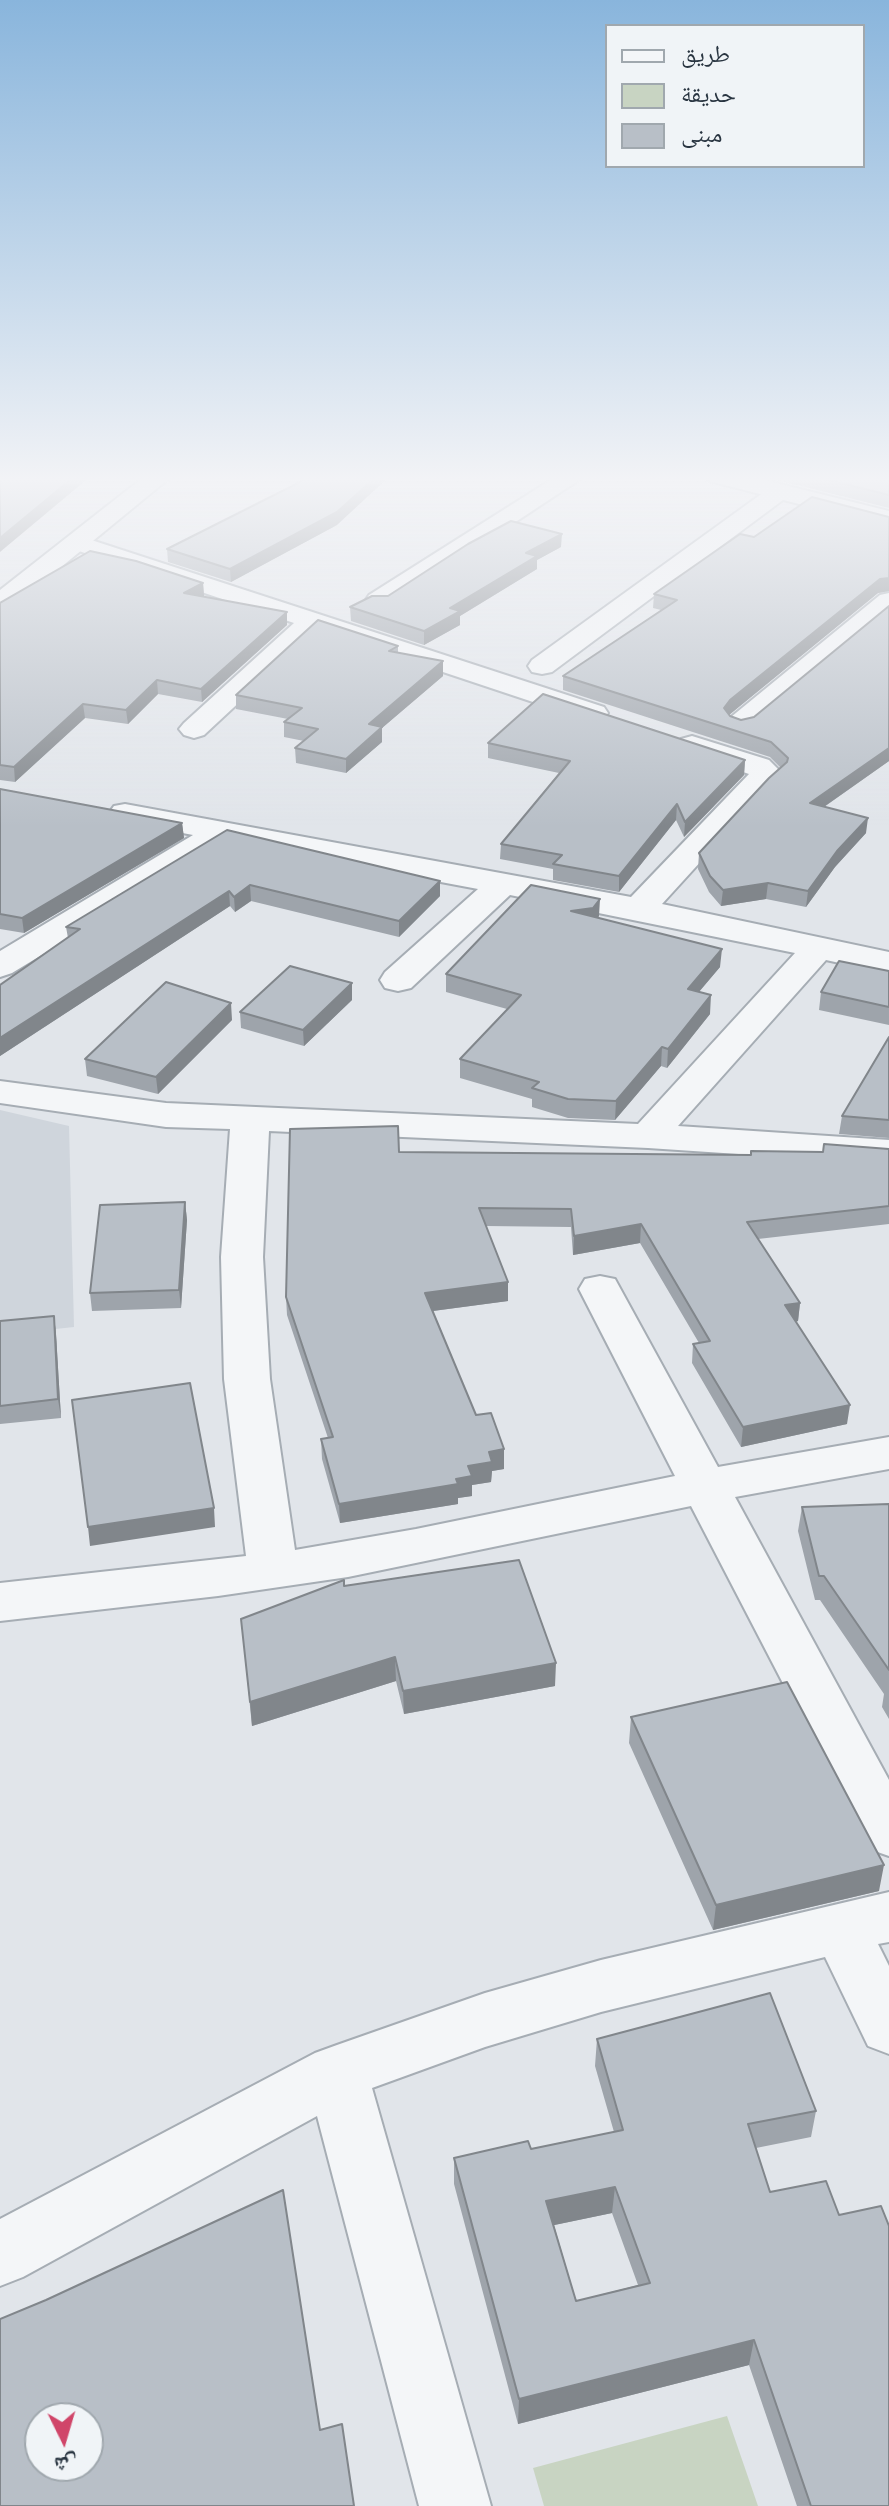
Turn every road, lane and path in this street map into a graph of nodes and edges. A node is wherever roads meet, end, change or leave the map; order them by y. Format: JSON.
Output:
{"nodes":[{"id":1,"x":231,"y":593,"type":"edge"},
{"id":2,"x":391,"y":593,"type":"edge"},
{"id":3,"x":642,"y":593,"type":"edge"},
{"id":4,"x":378,"y":601,"type":"edge"},
{"id":5,"x":889,"y":601,"type":"edge"},
{"id":6,"x":313,"y":620,"type":"junction"},
{"id":7,"x":542,"y":666,"type":"dead end"},
{"id":8,"x":622,"y":722,"type":"edge"},
{"id":9,"x":741,"y":723,"type":"edge"},
{"id":10,"x":194,"y":729,"type":"dead end"},
{"id":11,"x":666,"y":737,"type":"edge"},
{"id":12,"x":88,"y":807,"type":"edge"},
{"id":13,"x":223,"y":831,"type":"junction"},
{"id":14,"x":503,"y":884,"type":"junction"},
{"id":15,"x":639,"y":909,"type":"junction"},
{"id":16,"x":819,"y":947,"type":"junction"},
{"id":17,"x":889,"y":963,"type":"edge"},
{"id":18,"x":0,"y":966,"type":"edge"},
{"id":19,"x":398,"y":980,"type":"dead end"},
{"id":20,"x":0,"y":1092,"type":"edge"},
{"id":21,"x":250,"y":1119,"type":"junction"},
{"id":22,"x":648,"y":1136,"type":"junction"},
{"id":23,"x":889,"y":1152,"type":"edge"},
{"id":24,"x":600,"y":1289,"type":"dead end"},
{"id":25,"x":889,"y":1453,"type":"edge"},
{"id":26,"x":704,"y":1487,"type":"junction"},
{"id":27,"x":273,"y":1571,"type":"junction"},
{"id":28,"x":0,"y":1602,"type":"edge"},
{"id":29,"x":889,"y":1833,"type":"edge"},
{"id":30,"x":865,"y":1923,"type":"edge"},
{"id":31,"x":889,"y":2027,"type":"edge"},
{"id":32,"x":337,"y":2073,"type":"junction"},
{"id":33,"x":0,"y":2254,"type":"edge"},
{"id":34,"x":455,"y":2506,"type":"edge"}],
"edges":[{"from":1,"to":6,"type":"street"},
{"from":2,"to":4,"type":"street"},
{"from":3,"to":7,"type":"street"},
{"from":5,"to":9,"type":"street"},
{"from":6,"to":8,"type":"street"},
{"from":6,"to":10,"type":"street"},
{"from":11,"to":15,"type":"street"},
{"from":12,"to":13,"type":"street"},
{"from":13,"to":14,"type":"street"},
{"from":13,"to":18,"type":"street"},
{"from":14,"to":15,"type":"street"},
{"from":14,"to":19,"type":"street"},
{"from":15,"to":16,"type":"street"},
{"from":16,"to":17,"type":"street"},
{"from":16,"to":22,"type":"street"},
{"from":20,"to":21,"type":"street"},
{"from":21,"to":22,"type":"street"},
{"from":21,"to":27,"type":"street"},
{"from":22,"to":23,"type":"street"},
{"from":24,"to":26,"type":"street"},
{"from":25,"to":26,"type":"street"},
{"from":26,"to":27,"type":"street"},
{"from":26,"to":29,"type":"street"},
{"from":27,"to":28,"type":"street"},
{"from":30,"to":31,"type":"street"},
{"from":30,"to":32,"type":"street"},
{"from":32,"to":33,"type":"street"},
{"from":32,"to":34,"type":"street"}]}
